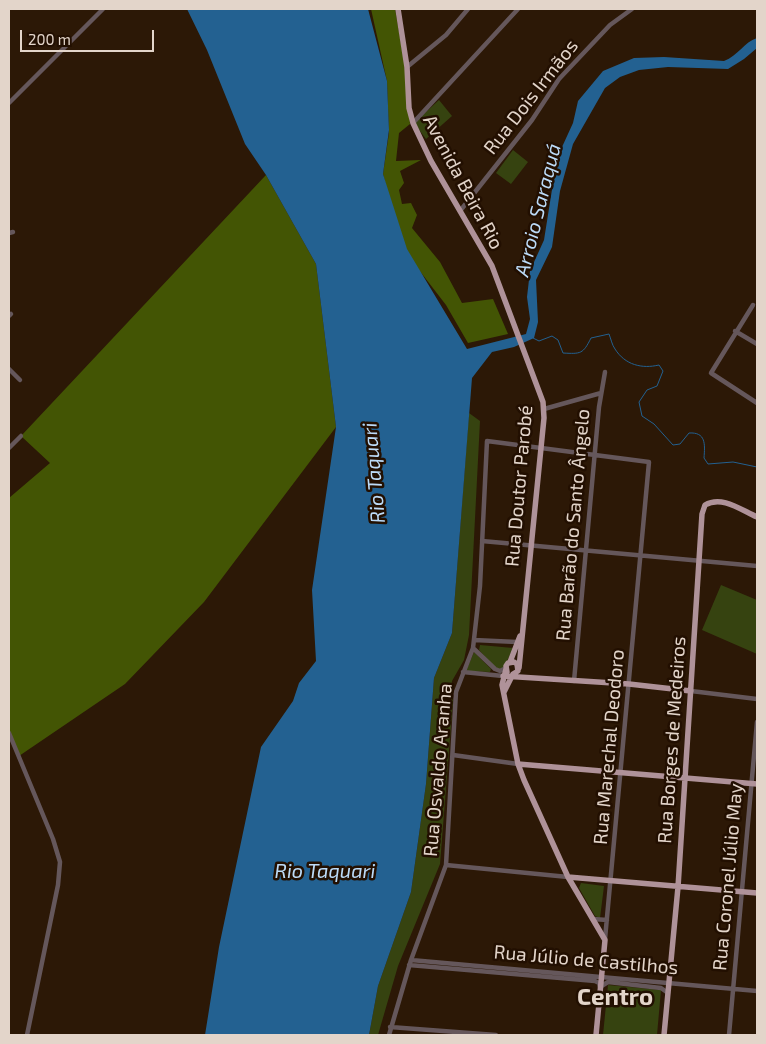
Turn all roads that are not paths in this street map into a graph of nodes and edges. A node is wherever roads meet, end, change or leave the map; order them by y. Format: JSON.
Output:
{"nodes":[{"id":1,"x":103,"y":9,"type":"edge"},
{"id":2,"x":398,"y":9,"type":"edge"},
{"id":3,"x":468,"y":9,"type":"edge"},
{"id":4,"x":518,"y":9,"type":"edge"},
{"id":5,"x":632,"y":9,"type":"edge"},
{"id":6,"x":407,"y":67,"type":"junction"},
{"id":7,"x":9,"y":102,"type":"edge"},
{"id":8,"x":413,"y":123,"type":"junction"},
{"id":9,"x":460,"y":211,"type":"junction"},
{"id":10,"x":752,"y":305,"type":"dead end"},
{"id":11,"x":735,"y":331,"type":"junction"},
{"id":12,"x":757,"y":344,"type":"edge"},
{"id":13,"x":522,"y":348,"type":"joint"},
{"id":14,"x":9,"y":369,"type":"edge"},
{"id":15,"x":605,"y":372,"type":"dead end"},
{"id":16,"x":20,"y":380,"type":"dead end"},
{"id":17,"x":601,"y":393,"type":"junction"},
{"id":18,"x":757,"y":403,"type":"edge"},
{"id":19,"x":544,"y":409,"type":"junction"},
{"id":20,"x":21,"y":436,"type":"dead end"},
{"id":21,"x":9,"y":448,"type":"edge"},
{"id":22,"x":541,"y":448,"type":"junction"},
{"id":23,"x":595,"y":454,"type":"junction"},
{"id":24,"x":757,"y":517,"type":"edge"},
{"id":25,"x":482,"y":541,"type":"junction"},
{"id":26,"x":530,"y":546,"type":"junction"},
{"id":27,"x":586,"y":551,"type":"junction"},
{"id":28,"x":641,"y":556,"type":"junction"},
{"id":29,"x":699,"y":561,"type":"junction"},
{"id":30,"x":757,"y":566,"type":"edge"},
{"id":31,"x":522,"y":629,"type":"junction"},
{"id":32,"x":474,"y":640,"type":"junction"},
{"id":33,"x":517,"y":642,"type":"junction"},
{"id":34,"x":473,"y":648,"type":"junction"},
{"id":35,"x":510,"y":662,"type":"junction"},
{"id":36,"x":518,"y":668,"type":"junction"},
{"id":37,"x":506,"y":669,"type":"junction"},
{"id":38,"x":463,"y":672,"type":"junction"},
{"id":39,"x":503,"y":676,"type":"junction"},
{"id":40,"x":512,"y":676,"type":"junction"},
{"id":41,"x":529,"y":678,"type":"junction"},
{"id":42,"x":574,"y":681,"type":"junction"},
{"id":43,"x":629,"y":684,"type":"junction"},
{"id":44,"x":691,"y":691,"type":"junction"},
{"id":45,"x":504,"y":692,"type":"junction"},
{"id":46,"x":757,"y":699,"type":"edge"},
{"id":47,"x":757,"y":722,"type":"edge"},
{"id":48,"x":9,"y":733,"type":"edge"},
{"id":49,"x":756,"y":739,"type":"edge"},
{"id":50,"x":453,"y":756,"type":"junction"},
{"id":51,"x":518,"y":764,"type":"junction"},
{"id":52,"x":622,"y":772,"type":"junction"},
{"id":53,"x":685,"y":778,"type":"junction"},
{"id":54,"x":754,"y":784,"type":"edge"},
{"id":55,"x":446,"y":865,"type":"junction"},
{"id":56,"x":566,"y":874,"type":"junction"},
{"id":57,"x":575,"y":878,"type":"junction"},
{"id":58,"x":612,"y":881,"type":"junction"},
{"id":59,"x":678,"y":887,"type":"junction"},
{"id":60,"x":575,"y":890,"type":"junction"},
{"id":61,"x":742,"y":892,"type":"junction"},
{"id":62,"x":757,"y":893,"type":"edge"},
{"id":63,"x":593,"y":918,"type":"junction"},
{"id":64,"x":607,"y":920,"type":"junction"},
{"id":65,"x":605,"y":940,"type":"junction"},
{"id":66,"x":410,"y":962,"type":"junction"},
{"id":67,"x":442,"y":965,"type":"junction"},
{"id":68,"x":523,"y":969,"type":"junction"},
{"id":69,"x":567,"y":972,"type":"junction"},
{"id":70,"x":522,"y":975,"type":"junction"},
{"id":71,"x":602,"y":976,"type":"junction"},
{"id":72,"x":567,"y":978,"type":"junction"},
{"id":73,"x":670,"y":982,"type":"junction"},
{"id":74,"x":600,"y":987,"type":"junction"},
{"id":75,"x":733,"y":989,"type":"junction"},
{"id":76,"x":757,"y":991,"type":"edge"},
{"id":77,"x":668,"y":993,"type":"junction"},
{"id":78,"x":390,"y":1027,"type":"junction"},
{"id":79,"x":27,"y":1035,"type":"edge"},
{"id":80,"x":389,"y":1035,"type":"edge"},
{"id":81,"x":496,"y":1035,"type":"edge"},
{"id":82,"x":596,"y":1035,"type":"edge"},
{"id":83,"x":664,"y":1035,"type":"edge"},
{"id":84,"x":729,"y":1035,"type":"edge"}],
"edges":[{"from":1,"to":7,"type":"street"},
{"from":2,"to":6,"type":"main road","name":"Avenida Beira Rio"},
{"from":3,"to":6,"type":"street"},
{"from":4,"to":8,"type":"street"},
{"from":5,"to":9,"type":"street","name":"Rua Dois Irmãos"},
{"from":6,"to":8,"type":"main road","name":"Avenida Beira Rio"},
{"from":8,"to":9,"type":"main road","name":"Avenida Beira Rio"},
{"from":9,"to":13,"type":"main road","name":"Avenida Beira Rio"},
{"from":10,"to":11,"type":"street"},
{"from":11,"to":12,"type":"street"},
{"from":11,"to":18,"type":"street"},
{"from":13,"to":19,"type":"main road","name":"Rua Doutor Parobé"},
{"from":14,"to":16,"type":"street"},
{"from":15,"to":17,"type":"street","name":"Rua Barão do Santo Ângelo"},
{"from":17,"to":19,"type":"street"},
{"from":17,"to":23,"type":"street","name":"Rua Barão do Santo Ângelo"},
{"from":19,"to":22,"type":"main road","name":"Rua Doutor Parobé"},
{"from":20,"to":21,"type":"street"},
{"from":22,"to":23,"type":"street"},
{"from":22,"to":25,"type":"street","name":"Rua Osvaldo Aranha"},
{"from":22,"to":26,"type":"main road","name":"Rua Doutor Parobé"},
{"from":23,"to":27,"type":"street","name":"Rua Barão do Santo Ângelo"},
{"from":23,"to":28,"type":"street","name":"Rua Marechal Deodoro"},
{"from":24,"to":29,"type":"main road","name":"Rua Borges de Medeiros"},
{"from":25,"to":26,"type":"street"},
{"from":25,"to":32,"type":"street","name":"Rua Osvaldo Aranha"},
{"from":26,"to":27,"type":"street"},
{"from":26,"to":31,"type":"main road","name":"Rua Doutor Parobé"},
{"from":27,"to":28,"type":"street"},
{"from":27,"to":42,"type":"street","name":"Rua Barão do Santo Ângelo"},
{"from":28,"to":29,"type":"street"},
{"from":28,"to":43,"type":"street","name":"Rua Marechal Deodoro"},
{"from":29,"to":30,"type":"street"},
{"from":29,"to":44,"type":"main road","name":"Rua Borges de Medeiros"},
{"from":31,"to":33,"type":"main road","name":"Rua Doutor Parobé"},
{"from":31,"to":36,"type":"main road","name":"Rua Doutor Parobé"},
{"from":32,"to":33,"type":"street"},
{"from":32,"to":34,"type":"street","name":"Rua Osvaldo Aranha"},
{"from":33,"to":35,"type":"main road","name":"Rua Doutor Parobé"},
{"from":34,"to":37,"type":"street"},
{"from":34,"to":38,"type":"street","name":"Rua Osvaldo Aranha"},
{"from":35,"to":36,"type":"main road"},
{"from":35,"to":37,"type":"main road","name":"Rua Doutor Parobé"},
{"from":36,"to":40,"type":"main road"},
{"from":36,"to":41,"type":"main road"},
{"from":37,"to":39,"type":"main road","name":"Rua Doutor Parobé"},
{"from":37,"to":40,"type":"main road"},
{"from":38,"to":39,"type":"street"},
{"from":38,"to":50,"type":"street","name":"Rua Osvaldo Aranha"},
{"from":39,"to":40,"type":"main road"},
{"from":39,"to":45,"type":"main road"},
{"from":40,"to":41,"type":"main road"},
{"from":40,"to":45,"type":"main road"},
{"from":41,"to":42,"type":"main road"},
{"from":42,"to":43,"type":"main road"},
{"from":43,"to":44,"type":"main road"},
{"from":43,"to":52,"type":"street","name":"Rua Marechal Deodoro"},
{"from":44,"to":46,"type":"street"},
{"from":44,"to":53,"type":"main road","name":"Rua Borges de Medeiros"},
{"from":45,"to":51,"type":"main road"},
{"from":47,"to":49,"type":"street","name":"Rua Coronel Júlio May"},
{"from":48,"to":79,"type":"street"},
{"from":49,"to":54,"type":"street","name":"Rua Coronel Júlio May"},
{"from":50,"to":51,"type":"street"},
{"from":50,"to":55,"type":"street","name":"Rua Osvaldo Aranha"},
{"from":51,"to":52,"type":"main road"},
{"from":51,"to":56,"type":"main road"},
{"from":52,"to":53,"type":"main road"},
{"from":52,"to":58,"type":"street","name":"Rua Marechal Deodoro"},
{"from":53,"to":54,"type":"main road"},
{"from":53,"to":59,"type":"main road","name":"Rua Borges de Medeiros"},
{"from":54,"to":61,"type":"street","name":"Rua Coronel Júlio May"},
{"from":55,"to":56,"type":"street"},
{"from":55,"to":66,"type":"street","name":"Rua Osvaldo Aranha"},
{"from":56,"to":57,"type":"main road"},
{"from":56,"to":60,"type":"main road"},
{"from":57,"to":58,"type":"main road"},
{"from":57,"to":60,"type":"main road"},
{"from":58,"to":59,"type":"main road"},
{"from":58,"to":64,"type":"street","name":"Rua Marechal Deodoro"},
{"from":59,"to":61,"type":"main road"},
{"from":59,"to":73,"type":"main road","name":"Rua Borges de Medeiros"},
{"from":60,"to":63,"type":"main road"},
{"from":61,"to":62,"type":"main road"},
{"from":61,"to":75,"type":"street","name":"Rua Coronel Júlio May"},
{"from":63,"to":64,"type":"street"},
{"from":63,"to":65,"type":"main road"},
{"from":64,"to":65,"type":"street","name":"Rua Marechal Deodoro"},
{"from":65,"to":71,"type":"main road","name":"Rua Marechal Deodoro"},
{"from":66,"to":67,"type":"street","name":"Rua Júlio de Castilhos"},
{"from":66,"to":78,"type":"street","name":"Rua Osvaldo Aranha"},
{"from":67,"to":68,"type":"street","name":"Rua Júlio de Castilhos"},
{"from":67,"to":70,"type":"street","name":"Rua Júlio de Castilhos"},
{"from":68,"to":69,"type":"street","name":"Rua Júlio de Castilhos"},
{"from":68,"to":70,"type":"street"},
{"from":69,"to":71,"type":"street","name":"Rua Júlio de Castilhos"},
{"from":69,"to":72,"type":"street"},
{"from":70,"to":72,"type":"street","name":"Rua Júlio de Castilhos"},
{"from":71,"to":73,"type":"street","name":"Rua Júlio de Castilhos"},
{"from":71,"to":74,"type":"main road","name":"Rua Marechal Deodoro"},
{"from":72,"to":74,"type":"street","name":"Rua Júlio de Castilhos"},
{"from":73,"to":75,"type":"street","name":"Rua Júlio de Castilhos"},
{"from":73,"to":77,"type":"main road","name":"Rua Borges de Medeiros"},
{"from":74,"to":77,"type":"street","name":"Rua Júlio de Castilhos"},
{"from":74,"to":82,"type":"main road","name":"Rua Marechal Deodoro"},
{"from":75,"to":76,"type":"street","name":"Rua Júlio de Castilhos"},
{"from":75,"to":84,"type":"street","name":"Rua Coronel Júlio May"},
{"from":77,"to":83,"type":"main road","name":"Rua Borges de Medeiros"},
{"from":78,"to":80,"type":"street","name":"Rua Osvaldo Aranha"},
{"from":78,"to":81,"type":"street"}]}
